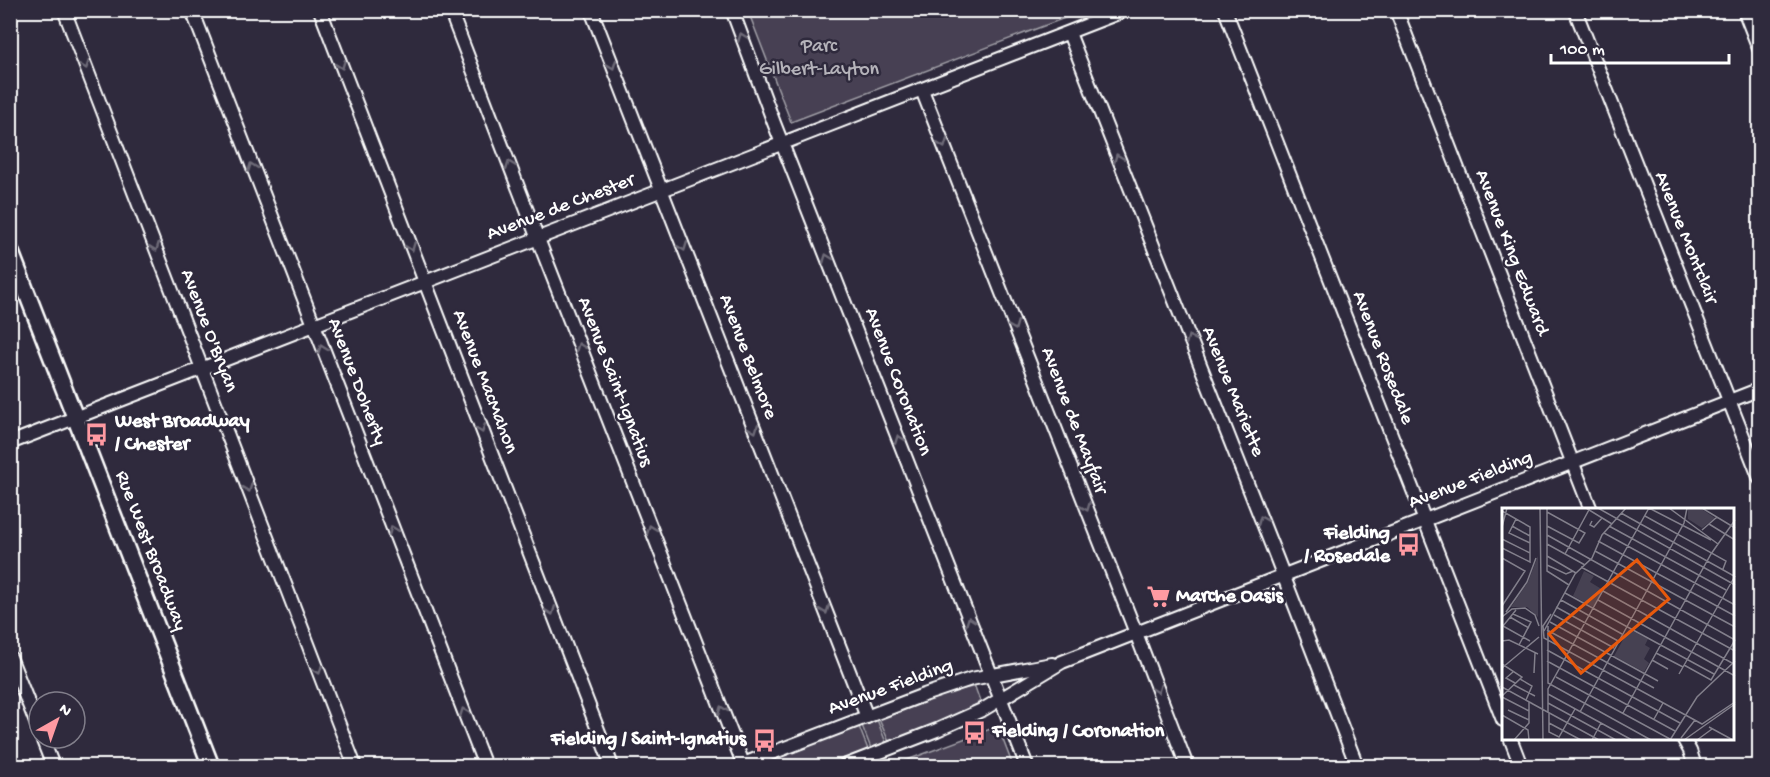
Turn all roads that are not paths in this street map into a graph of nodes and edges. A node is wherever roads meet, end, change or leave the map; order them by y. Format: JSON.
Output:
{"nodes":[{"id":1,"x":64,"y":10,"type":"edge"},
{"id":2,"x":192,"y":10,"type":"edge"},
{"id":3,"x":320,"y":10,"type":"edge"},
{"id":4,"x":450,"y":10,"type":"edge"},
{"id":5,"x":591,"y":10,"type":"edge"},
{"id":6,"x":732,"y":10,"type":"edge"},
{"id":7,"x":1126,"y":10,"type":"edge"},
{"id":8,"x":1225,"y":10,"type":"edge"},
{"id":9,"x":1396,"y":10,"type":"edge"},
{"id":10,"x":1575,"y":10,"type":"edge"},
{"id":11,"x":1744,"y":10,"type":"edge"},
{"id":12,"x":1069,"y":33,"type":"junction"},
{"id":13,"x":1760,"y":51,"type":"edge"},
{"id":14,"x":921,"y":90,"type":"junction"},
{"id":15,"x":782,"y":143,"type":"junction"},
{"id":16,"x":661,"y":191,"type":"junction"},
{"id":17,"x":538,"y":239,"type":"junction"},
{"id":18,"x":10,"y":250,"type":"edge"},
{"id":19,"x":424,"y":282,"type":"junction"},
{"id":20,"x":313,"y":325,"type":"junction"},
{"id":21,"x":201,"y":368,"type":"junction"},
{"id":22,"x":1760,"y":389,"type":"edge"},
{"id":23,"x":1728,"y":401,"type":"junction"},
{"id":24,"x":76,"y":418,"type":"junction"},
{"id":25,"x":10,"y":443,"type":"edge"},
{"id":26,"x":1572,"y":462,"type":"junction"},
{"id":27,"x":1760,"y":479,"type":"edge"},
{"id":28,"x":1590,"y":508,"type":"edge"},
{"id":29,"x":1425,"y":519,"type":"junction"},
{"id":30,"x":1284,"y":575,"type":"junction"},
{"id":31,"x":1136,"y":633,"type":"junction"},
{"id":32,"x":10,"y":657,"type":"edge"},
{"id":33,"x":1062,"y":662,"type":"junction"},
{"id":34,"x":991,"y":676,"type":"junction"},
{"id":35,"x":1000,"y":699,"type":"junction"},
{"id":36,"x":27,"y":700,"type":"edge"},
{"id":37,"x":867,"y":717,"type":"junction"},
{"id":38,"x":1502,"y":717,"type":"edge"},
{"id":39,"x":1510,"y":741,"type":"edge"},
{"id":40,"x":1685,"y":741,"type":"edge"},
{"id":41,"x":47,"y":750,"type":"edge"},
{"id":42,"x":53,"y":766,"type":"edge"},
{"id":43,"x":211,"y":766,"type":"edge"},
{"id":44,"x":355,"y":766,"type":"edge"},
{"id":45,"x":485,"y":766,"type":"edge"},
{"id":46,"x":612,"y":766,"type":"edge"},
{"id":47,"x":742,"y":766,"type":"edge"},
{"id":48,"x":844,"y":766,"type":"edge"},
{"id":49,"x":1027,"y":766,"type":"edge"},
{"id":50,"x":1187,"y":766,"type":"edge"},
{"id":51,"x":1357,"y":766,"type":"edge"},
{"id":52,"x":1521,"y":766,"type":"edge"},
{"id":53,"x":1695,"y":766,"type":"edge"}],
"edges":[{"from":1,"to":21,"type":"street","name":"Avenue O'Bryan","one_way":true},
{"from":20,"to":2,"type":"street","name":"Avenue Doherty","one_way":true},
{"from":3,"to":19,"type":"street","name":"Avenue MacMahon","one_way":true},
{"from":17,"to":4,"type":"street","name":"Avenue Saint-Ignatius","one_way":true},
{"from":5,"to":16,"type":"street","name":"Avenue Belmore","one_way":true},
{"from":15,"to":6,"type":"street","name":"Avenue Coronation","one_way":true},
{"from":7,"to":12,"type":"street","name":"Avenue de Chester"},
{"from":8,"to":29,"type":"street","name":"Avenue Rosedale"},
{"from":9,"to":26,"type":"street","name":"Avenue King Edward"},
{"from":10,"to":23,"type":"street","name":"Avenue Montclair"},
{"from":11,"to":13,"type":"street"},
{"from":12,"to":14,"type":"street","name":"Avenue de Chester"},
{"from":30,"to":12,"type":"street","name":"Avenue Mariette","one_way":true},
{"from":14,"to":15,"type":"street","name":"Avenue de Chester"},
{"from":14,"to":31,"type":"street","name":"Avenue de Mayfair","one_way":true},
{"from":15,"to":16,"type":"street","name":"Avenue de Chester"},
{"from":34,"to":15,"type":"street","name":"Avenue Coronation","one_way":true},
{"from":16,"to":17,"type":"street","name":"Avenue de Chester"},
{"from":16,"to":37,"type":"street","name":"Avenue Belmore","one_way":true},
{"from":17,"to":19,"type":"street","name":"Avenue de Chester"},
{"from":47,"to":17,"type":"street","name":"Avenue Saint-Ignatius","one_way":true},
{"from":18,"to":24,"type":"street","name":"Rue West Broadway"},
{"from":19,"to":20,"type":"street","name":"Avenue de Chester"},
{"from":19,"to":46,"type":"street","name":"Avenue MacMahon","one_way":true},
{"from":20,"to":21,"type":"street","name":"Avenue de Chester"},
{"from":45,"to":20,"type":"street","name":"Avenue Doherty","one_way":true},
{"from":21,"to":24,"type":"street","name":"Avenue de Chester"},
{"from":21,"to":44,"type":"street","name":"Avenue O'Bryan","one_way":true},
{"from":22,"to":23,"type":"street","name":"Avenue Fielding"},
{"from":23,"to":26,"type":"street","name":"Avenue Fielding"},
{"from":23,"to":27,"type":"street","name":"Avenue Montclair"},
{"from":24,"to":25,"type":"street","name":"Avenue de Chester"},
{"from":24,"to":43,"type":"street","name":"Rue West Broadway"},
{"from":26,"to":28,"type":"street","name":"Avenue King Edward"},
{"from":26,"to":29,"type":"street","name":"Avenue Fielding"},
{"from":29,"to":30,"type":"street","name":"Avenue Fielding"},
{"from":29,"to":38,"type":"street","name":"Avenue Rosedale"},
{"from":30,"to":31,"type":"street","name":"Avenue Fielding"},
{"from":30,"to":51,"type":"street","name":"Avenue Mariette"},
{"from":31,"to":33,"type":"street","name":"Avenue Fielding"},
{"from":31,"to":50,"type":"street","name":"Avenue de Mayfair","one_way":true},
{"from":32,"to":36,"type":"street"},
{"from":33,"to":34,"type":"street","name":"Avenue Fielding"},
{"from":33,"to":35,"type":"street","name":"Avenue Fielding"},
{"from":34,"to":35,"type":"street","name":"Avenue Coronation"},
{"from":34,"to":37,"type":"street","name":"Avenue Fielding"},
{"from":35,"to":48,"type":"street","name":"Avenue Fielding"},
{"from":35,"to":49,"type":"street","name":"Avenue Coronation"},
{"from":37,"to":47,"type":"street","name":"Avenue Fielding"},
{"from":39,"to":52,"type":"street"},
{"from":40,"to":53,"type":"street"},
{"from":41,"to":42,"type":"street"}]}
